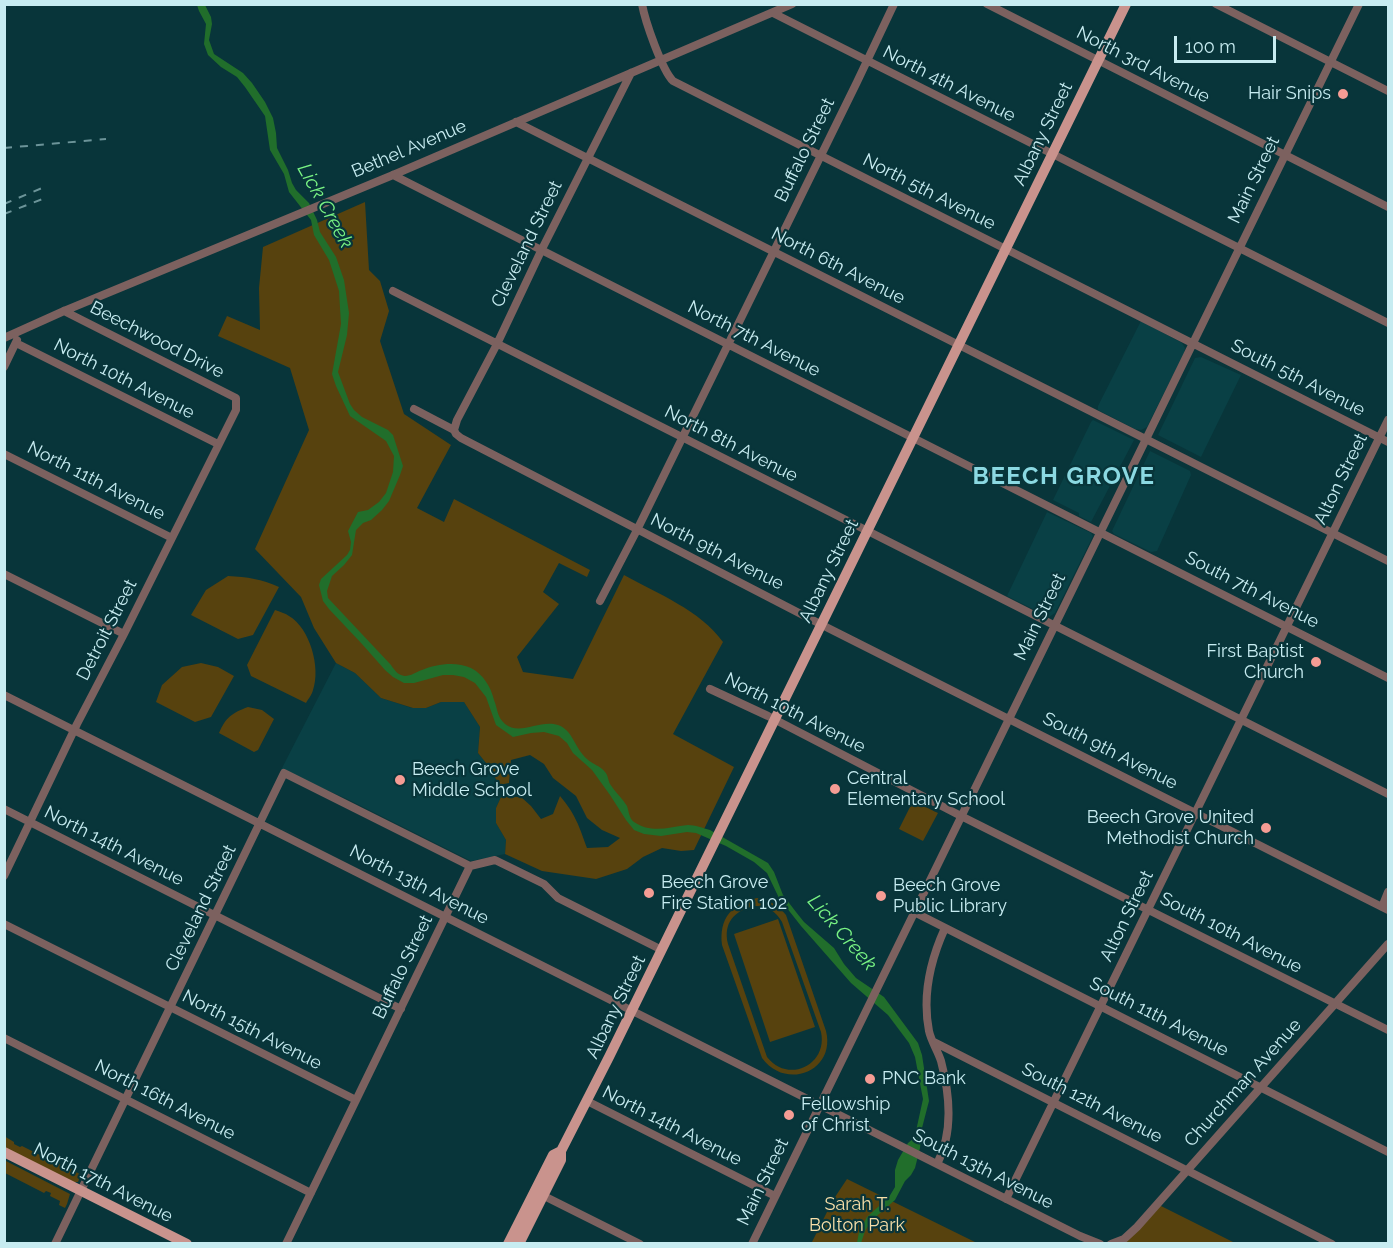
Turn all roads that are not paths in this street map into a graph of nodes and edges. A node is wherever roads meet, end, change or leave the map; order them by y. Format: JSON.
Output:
{"nodes":[{"id":1,"x":642,"y":4,"type":"edge"},
{"id":2,"x":792,"y":4,"type":"edge"},
{"id":3,"x":894,"y":4,"type":"edge"},
{"id":4,"x":987,"y":4,"type":"edge"},
{"id":5,"x":1126,"y":4,"type":"edge"},
{"id":6,"x":1216,"y":4,"type":"edge"},
{"id":7,"x":1359,"y":4,"type":"edge"},
{"id":8,"x":773,"y":13,"type":"junction"},
{"id":9,"x":661,"y":60,"type":"junction"},
{"id":10,"x":866,"y":60,"type":"junction"},
{"id":11,"x":1098,"y":61,"type":"junction"},
{"id":12,"x":1330,"y":62,"type":"junction"},
{"id":13,"x":631,"y":73,"type":"junction"},
{"id":14,"x":1389,"y":91,"type":"edge"},
{"id":15,"x":516,"y":122,"type":"junction"},
{"id":16,"x":1052,"y":154,"type":"junction"},
{"id":17,"x":1285,"y":155,"type":"junction"},
{"id":18,"x":820,"y":156,"type":"junction"},
{"id":19,"x":588,"y":158,"type":"junction"},
{"id":20,"x":393,"y":175,"type":"junction"},
{"id":21,"x":1389,"y":207,"type":"edge"},
{"id":22,"x":1239,"y":248,"type":"junction"},
{"id":23,"x":1005,"y":249,"type":"junction"},
{"id":24,"x":542,"y":250,"type":"junction"},
{"id":25,"x":773,"y":251,"type":"junction"},
{"id":26,"x":393,"y":291,"type":"dead end"},
{"id":27,"x":64,"y":311,"type":"junction"},
{"id":28,"x":1389,"y":323,"type":"edge"},
{"id":29,"x":21,"y":331,"type":"junction"},
{"id":30,"x":4,"y":338,"type":"edge"},
{"id":31,"x":16,"y":343,"type":"junction"},
{"id":32,"x":497,"y":344,"type":"junction"},
{"id":33,"x":727,"y":344,"type":"junction"},
{"id":34,"x":1192,"y":344,"type":"junction"},
{"id":35,"x":958,"y":345,"type":"junction"},
{"id":36,"x":4,"y":367,"type":"edge"},
{"id":37,"x":236,"y":398,"type":"joint"},
{"id":38,"x":414,"y":410,"type":"dead end"},
{"id":39,"x":1389,"y":420,"type":"edge"},
{"id":40,"x":454,"y":430,"type":"junction"},
{"id":41,"x":682,"y":437,"type":"junction"},
{"id":42,"x":913,"y":438,"type":"junction"},
{"id":43,"x":1380,"y":438,"type":"junction"},
{"id":44,"x":1146,"y":439,"type":"junction"},
{"id":45,"x":1389,"y":442,"type":"edge"},
{"id":46,"x":218,"y":444,"type":"junction"},
{"id":47,"x":4,"y":454,"type":"edge"},
{"id":48,"x":637,"y":530,"type":"junction"},
{"id":49,"x":867,"y":531,"type":"junction"},
{"id":50,"x":1100,"y":532,"type":"junction"},
{"id":51,"x":1333,"y":533,"type":"junction"},
{"id":52,"x":172,"y":538,"type":"junction"},
{"id":53,"x":1389,"y":561,"type":"edge"},
{"id":54,"x":4,"y":574,"type":"edge"},
{"id":55,"x":600,"y":601,"type":"dead end"},
{"id":56,"x":821,"y":624,"type":"junction"},
{"id":57,"x":1054,"y":626,"type":"junction"},
{"id":58,"x":1288,"y":627,"type":"junction"},
{"id":59,"x":124,"y":634,"type":"junction"},
{"id":60,"x":1389,"y":678,"type":"edge"},
{"id":61,"x":710,"y":688,"type":"dead end"},
{"id":62,"x":4,"y":695,"type":"edge"},
{"id":63,"x":1009,"y":719,"type":"junction"},
{"id":64,"x":775,"y":720,"type":"junction"},
{"id":65,"x":1242,"y":720,"type":"junction"},
{"id":66,"x":74,"y":730,"type":"junction"},
{"id":67,"x":1389,"y":794,"type":"edge"},
{"id":68,"x":4,"y":809,"type":"edge"},
{"id":69,"x":1196,"y":813,"type":"junction"},
{"id":70,"x":962,"y":816,"type":"junction"},
{"id":71,"x":30,"y":822,"type":"junction"},
{"id":72,"x":261,"y":824,"type":"junction"},
{"id":73,"x":470,"y":866,"type":"junction"},
{"id":74,"x":4,"y":876,"type":"edge"},
{"id":75,"x":1389,"y":892,"type":"edge"},
{"id":76,"x":1385,"y":908,"type":"edge"},
{"id":77,"x":1149,"y":910,"type":"junction"},
{"id":78,"x":914,"y":912,"type":"junction"},
{"id":79,"x":216,"y":915,"type":"junction"},
{"id":80,"x":445,"y":916,"type":"junction"},
{"id":81,"x":4,"y":924,"type":"edge"},
{"id":82,"x":945,"y":928,"type":"junction"},
{"id":83,"x":1389,"y":944,"type":"edge"},
{"id":84,"x":662,"y":950,"type":"junction"},
{"id":85,"x":1335,"y":1004,"type":"junction"},
{"id":86,"x":171,"y":1007,"type":"junction"},
{"id":87,"x":1101,"y":1007,"type":"junction"},
{"id":88,"x":401,"y":1009,"type":"junction"},
{"id":89,"x":632,"y":1011,"type":"junction"},
{"id":90,"x":1389,"y":1030,"type":"edge"},
{"id":91,"x":4,"y":1038,"type":"edge"},
{"id":92,"x":934,"y":1042,"type":"junction"},
{"id":93,"x":1262,"y":1087,"type":"junction"},
{"id":94,"x":126,"y":1099,"type":"junction"},
{"id":95,"x":356,"y":1100,"type":"junction"},
{"id":96,"x":587,"y":1101,"type":"junction"},
{"id":97,"x":1054,"y":1103,"type":"junction"},
{"id":98,"x":820,"y":1105,"type":"junction"},
{"id":99,"x":561,"y":1150,"type":"junction"},
{"id":100,"x":4,"y":1152,"type":"edge"},
{"id":101,"x":1389,"y":1152,"type":"edge"},
{"id":102,"x":933,"y":1162,"type":"junction"},
{"id":103,"x":1188,"y":1170,"type":"junction"},
{"id":104,"x":81,"y":1190,"type":"junction"},
{"id":105,"x":311,"y":1193,"type":"junction"},
{"id":106,"x":541,"y":1194,"type":"junction"},
{"id":107,"x":775,"y":1196,"type":"junction"},
{"id":108,"x":1006,"y":1199,"type":"junction"},
{"id":109,"x":1122,"y":1242,"type":"edge"},
{"id":110,"x":55,"y":1244,"type":"edge"},
{"id":111,"x":187,"y":1244,"type":"edge"},
{"id":112,"x":286,"y":1244,"type":"edge"},
{"id":113,"x":508,"y":1244,"type":"edge"},
{"id":114,"x":519,"y":1244,"type":"edge"},
{"id":115,"x":640,"y":1244,"type":"edge"},
{"id":116,"x":752,"y":1244,"type":"edge"},
{"id":117,"x":1100,"y":1244,"type":"edge"},
{"id":118,"x":1112,"y":1244,"type":"edge"},
{"id":119,"x":1332,"y":1244,"type":"edge"}],
"edges":[{"from":1,"to":9,"type":"street","name":"North 5th Avenue"},
{"from":2,"to":8,"type":"street","name":"Bethel Avenue"},
{"from":3,"to":10,"type":"street","name":"Buffalo Street"},
{"from":4,"to":11,"type":"street","name":"North 3rd Avenue"},
{"from":5,"to":11,"type":"main road","name":"Albany Street"},
{"from":6,"to":12,"type":"street"},
{"from":7,"to":12,"type":"street","name":"Main Street"},
{"from":8,"to":9,"type":"street","name":"Bethel Avenue"},
{"from":8,"to":10,"type":"street","name":"North 4th Avenue"},
{"from":9,"to":13,"type":"street","name":"Bethel Avenue"},
{"from":9,"to":18,"type":"street","name":"North 5th Avenue"},
{"from":10,"to":16,"type":"street","name":"North 4th Avenue"},
{"from":10,"to":18,"type":"street","name":"Buffalo Street"},
{"from":11,"to":16,"type":"main road","name":"Albany Street"},
{"from":11,"to":17,"type":"street","name":"North 3rd Avenue"},
{"from":12,"to":14,"type":"street"},
{"from":12,"to":17,"type":"street","name":"Main Street"},
{"from":13,"to":15,"type":"street","name":"Bethel Avenue"},
{"from":13,"to":19,"type":"street","name":"Cleveland Street"},
{"from":15,"to":19,"type":"street","name":"North 6th Avenue"},
{"from":15,"to":20,"type":"street","name":"Bethel Avenue"},
{"from":16,"to":22,"type":"street","name":"North 4th Avenue"},
{"from":16,"to":23,"type":"main road","name":"Albany Street"},
{"from":17,"to":21,"type":"street","name":"North 3rd Avenue"},
{"from":17,"to":22,"type":"street","name":"Main Street"},
{"from":18,"to":23,"type":"street","name":"North 5th Avenue"},
{"from":18,"to":25,"type":"street","name":"Buffalo Street"},
{"from":19,"to":24,"type":"street","name":"Cleveland Street"},
{"from":19,"to":25,"type":"street","name":"North 6th Avenue"},
{"from":20,"to":24,"type":"street","name":"North 7th Avenue"},
{"from":20,"to":27,"type":"street","name":"Bethel Avenue"},
{"from":22,"to":28,"type":"street","name":"North 4th Avenue"},
{"from":22,"to":34,"type":"street","name":"Main Street"},
{"from":23,"to":34,"type":"street","name":"North 5th Avenue"},
{"from":23,"to":35,"type":"main road","name":"Albany Street"},
{"from":24,"to":32,"type":"street","name":"Cleveland Street"},
{"from":24,"to":33,"type":"street","name":"North 7th Avenue"},
{"from":25,"to":33,"type":"street","name":"Buffalo Street"},
{"from":25,"to":35,"type":"street","name":"North 6th Avenue"},
{"from":26,"to":32,"type":"street","name":"North 8th Avenue"},
{"from":27,"to":29,"type":"street","name":"Bethel Avenue"},
{"from":27,"to":37,"type":"street","name":"Beechwood Drive"},
{"from":29,"to":30,"type":"street","name":"Bethel Avenue"},
{"from":29,"to":31,"type":"street"},
{"from":31,"to":36,"type":"street"},
{"from":31,"to":46,"type":"street","name":"North 10th Avenue"},
{"from":32,"to":40,"type":"street","name":"Cleveland Street"},
{"from":32,"to":41,"type":"street","name":"North 8th Avenue"},
{"from":33,"to":41,"type":"street","name":"Buffalo Street"},
{"from":33,"to":42,"type":"street","name":"North 7th Avenue"},
{"from":34,"to":43,"type":"street","name":"South 5th Avenue"},
{"from":34,"to":44,"type":"street","name":"Main Street"},
{"from":35,"to":42,"type":"main road","name":"Albany Street"},
{"from":35,"to":44,"type":"street","name":"North 6th Avenue"},
{"from":37,"to":46,"type":"street","name":"Detroit Street"},
{"from":38,"to":40,"type":"street","name":"North 9th Avenue"},
{"from":39,"to":43,"type":"street","name":"Alton Street"},
{"from":40,"to":48,"type":"street","name":"North 9th Avenue"},
{"from":41,"to":48,"type":"street","name":"Buffalo Street"},
{"from":41,"to":49,"type":"street","name":"North 8th Avenue"},
{"from":42,"to":49,"type":"main road","name":"Albany Street"},
{"from":42,"to":50,"type":"street","name":"North 7th Avenue"},
{"from":43,"to":45,"type":"street","name":"South 5th Avenue"},
{"from":43,"to":51,"type":"street","name":"Alton Street"},
{"from":44,"to":50,"type":"street","name":"Main Street"},
{"from":44,"to":51,"type":"street","name":"North 6th Avenue"},
{"from":46,"to":52,"type":"street","name":"Detroit Street"},
{"from":47,"to":52,"type":"street","name":"North 11th Avenue"},
{"from":48,"to":55,"type":"street","name":"Buffalo Street"},
{"from":48,"to":56,"type":"street","name":"North 9th Avenue"},
{"from":49,"to":56,"type":"main road","name":"Albany Street"},
{"from":49,"to":57,"type":"street","name":"North 8th Avenue"},
{"from":50,"to":57,"type":"street","name":"Main Street"},
{"from":50,"to":58,"type":"street","name":"South 7th Avenue"},
{"from":51,"to":53,"type":"street","name":"North 6th Avenue"},
{"from":51,"to":58,"type":"street","name":"Alton Street"},
{"from":52,"to":59,"type":"street","name":"Detroit Street"},
{"from":54,"to":59,"type":"street"},
{"from":56,"to":63,"type":"street","name":"North 9th Avenue"},
{"from":56,"to":64,"type":"main road","name":"Albany Street"},
{"from":57,"to":63,"type":"street","name":"Main Street"},
{"from":57,"to":65,"type":"street","name":"North 8th Avenue"},
{"from":58,"to":60,"type":"street","name":"South 7th Avenue"},
{"from":58,"to":65,"type":"street","name":"Alton Street"},
{"from":59,"to":66,"type":"street","name":"Detroit Street"},
{"from":61,"to":64,"type":"street","name":"North 10th Avenue"},
{"from":62,"to":66,"type":"street","name":"North 13th Avenue"},
{"from":63,"to":69,"type":"street","name":"South 9th Avenue"},
{"from":63,"to":70,"type":"street","name":"Main Street"},
{"from":64,"to":70,"type":"street","name":"North 10th Avenue"},
{"from":64,"to":84,"type":"main road","name":"Albany Street"},
{"from":65,"to":67,"type":"street","name":"North 8th Avenue"},
{"from":65,"to":69,"type":"street","name":"Alton Street"},
{"from":66,"to":71,"type":"street","name":"Detroit Street"},
{"from":66,"to":72,"type":"street","name":"North 13th Avenue"},
{"from":68,"to":71,"type":"street","name":"North 14th Avenue"},
{"from":69,"to":76,"type":"street","name":"South 9th Avenue"},
{"from":69,"to":77,"type":"street","name":"Alton Street"},
{"from":70,"to":77,"type":"street","name":"South 10th Avenue"},
{"from":70,"to":78,"type":"street","name":"Main Street"},
{"from":71,"to":74,"type":"street","name":"Detroit Street"},
{"from":71,"to":79,"type":"street","name":"North 14th Avenue"},
{"from":72,"to":73,"type":"street","name":"Cleveland Street"},
{"from":72,"to":79,"type":"street","name":"Cleveland Street"},
{"from":72,"to":80,"type":"street","name":"North 13th Avenue"},
{"from":73,"to":80,"type":"street","name":"Buffalo Street"},
{"from":73,"to":84,"type":"street"},
{"from":75,"to":76,"type":"street"},
{"from":77,"to":85,"type":"street","name":"South 10th Avenue"},
{"from":77,"to":87,"type":"street","name":"Alton Street"},
{"from":78,"to":82,"type":"street","name":"South 11th Avenue"},
{"from":78,"to":98,"type":"street","name":"Main Street"},
{"from":79,"to":86,"type":"street","name":"Cleveland Street"},
{"from":79,"to":88,"type":"street","name":"North 14th Avenue"},
{"from":80,"to":88,"type":"street","name":"Buffalo Street"},
{"from":80,"to":89,"type":"street","name":"North 13th Avenue"},
{"from":81,"to":86,"type":"street","name":"North 15th Avenue"},
{"from":82,"to":87,"type":"street","name":"South 11th Avenue"},
{"from":82,"to":92,"type":"street"},
{"from":83,"to":85,"type":"street","name":"Churchman Avenue"},
{"from":84,"to":89,"type":"main road","name":"Albany Street"},
{"from":85,"to":90,"type":"street","name":"South 10th Avenue"},
{"from":85,"to":93,"type":"street","name":"Churchman Avenue"},
{"from":86,"to":94,"type":"street","name":"Cleveland Street"},
{"from":86,"to":95,"type":"street","name":"North 15th Avenue"},
{"from":87,"to":93,"type":"street","name":"South 11th Avenue"},
{"from":87,"to":97,"type":"street","name":"Alton Street"},
{"from":88,"to":95,"type":"street","name":"Buffalo Street"},
{"from":89,"to":96,"type":"main road","name":"Albany Street"},
{"from":89,"to":98,"type":"street","name":"North 13th Avenue"},
{"from":91,"to":94,"type":"street","name":"North 16th Avenue"},
{"from":92,"to":97,"type":"street","name":"South 12th Avenue"},
{"from":92,"to":102,"type":"street"},
{"from":93,"to":101,"type":"street","name":"South 11th Avenue"},
{"from":93,"to":103,"type":"street","name":"Churchman Avenue"},
{"from":94,"to":104,"type":"street","name":"Cleveland Street"},
{"from":94,"to":105,"type":"street","name":"North 16th Avenue"},
{"from":95,"to":105,"type":"street","name":"Buffalo Street"},
{"from":96,"to":99,"type":"main road","name":"Albany Street"},
{"from":96,"to":107,"type":"street","name":"North 14th Avenue"},
{"from":97,"to":103,"type":"street","name":"South 12th Avenue"},
{"from":97,"to":108,"type":"street","name":"Alton Street"},
{"from":98,"to":102,"type":"street","name":"South 13th Avenue"},
{"from":98,"to":107,"type":"street","name":"Main Street"},
{"from":99,"to":106,"type":"main road","name":"Albany Street"},
{"from":99,"to":113,"type":"main road","name":"Albany Street"},
{"from":100,"to":104,"type":"main road","name":"North 17th Avenue"},
{"from":102,"to":108,"type":"street","name":"South 13th Avenue"},
{"from":103,"to":109,"type":"street","name":"Churchman Avenue"},
{"from":103,"to":119,"type":"street","name":"South 12th Avenue"},
{"from":104,"to":110,"type":"street","name":"Cleveland Street"},
{"from":104,"to":111,"type":"main road","name":"North 17th Avenue"},
{"from":105,"to":112,"type":"street","name":"Buffalo Street"},
{"from":106,"to":114,"type":"main road","name":"Albany Street"},
{"from":106,"to":115,"type":"street"},
{"from":107,"to":116,"type":"street","name":"Main Street"},
{"from":108,"to":117,"type":"street","name":"South 13th Avenue"},
{"from":109,"to":118,"type":"street"}]}
